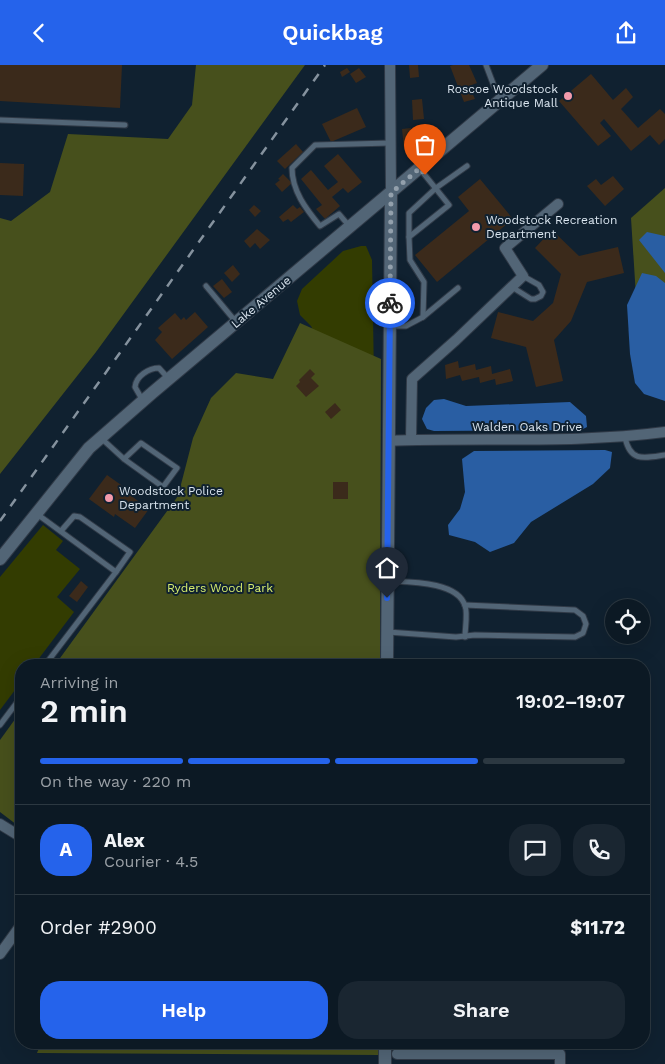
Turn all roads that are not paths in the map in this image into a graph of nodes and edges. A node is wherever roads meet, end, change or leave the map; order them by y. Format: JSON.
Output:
{"nodes":[{"id":1,"x":390,"y":65,"type":"edge"},
{"id":2,"x":486,"y":65,"type":"edge"},
{"id":3,"x":542,"y":65,"type":"edge"},
{"id":4,"x":502,"y":99,"type":"junction"},
{"id":5,"x":0,"y":120,"type":"edge"},
{"id":6,"x":125,"y":125,"type":"dead end"},
{"id":7,"x":390,"y":143,"type":"junction"},
{"id":8,"x":467,"y":166,"type":"dead end"},
{"id":9,"x":420,"y":168,"type":"junction"},
{"id":10,"x":436,"y":189,"type":"junction"},
{"id":11,"x":391,"y":193,"type":"junction"},
{"id":12,"x":558,"y":204,"type":"dead end"},
{"id":13,"x":350,"y":227,"type":"junction"},
{"id":14,"x":409,"y":237,"type":"junction"},
{"id":15,"x":523,"y":276,"type":"junction"},
{"id":16,"x":206,"y":286,"type":"dead end"},
{"id":17,"x":512,"y":286,"type":"junction"},
{"id":18,"x":458,"y":288,"type":"dead end"},
{"id":19,"x":424,"y":317,"type":"junction"},
{"id":20,"x":236,"y":322,"type":"junction"},
{"id":21,"x":389,"y":326,"type":"junction"},
{"id":22,"x":169,"y":379,"type":"junction"},
{"id":23,"x":144,"y":401,"type":"junction"},
{"id":24,"x":665,"y":432,"type":"edge"},
{"id":25,"x":625,"y":437,"type":"junction"},
{"id":26,"x":101,"y":438,"type":"junction"},
{"id":27,"x":411,"y":440,"type":"junction"},
{"id":28,"x":388,"y":441,"type":"junction"},
{"id":29,"x":665,"y":455,"type":"edge"},
{"id":30,"x":124,"y":459,"type":"junction"},
{"id":31,"x":37,"y":514,"type":"junction"},
{"id":32,"x":61,"y":531,"type":"junction"},
{"id":33,"x":0,"y":559,"type":"edge"},
{"id":34,"x":116,"y":572,"type":"junction"},
{"id":35,"x":387,"y":581,"type":"junction"},
{"id":36,"x":466,"y":605,"type":"junction"},
{"id":37,"x":387,"y":632,"type":"junction"},
{"id":38,"x":465,"y":637,"type":"junction"},
{"id":39,"x":50,"y":659,"type":"edge"},
{"id":40,"x":387,"y":659,"type":"edge"},
{"id":41,"x":15,"y":705,"type":"edge"},
{"id":42,"x":0,"y":725,"type":"edge"},
{"id":43,"x":0,"y":824,"type":"edge"},
{"id":44,"x":15,"y":833,"type":"edge"},
{"id":45,"x":15,"y":933,"type":"edge"},
{"id":46,"x":0,"y":954,"type":"edge"},
{"id":47,"x":385,"y":1049,"type":"edge"},
{"id":48,"x":397,"y":1054,"type":"dead end"},
{"id":49,"x":560,"y":1059,"type":"edge"},
{"id":50,"x":385,"y":1064,"type":"edge"}],
"edges":[{"from":1,"to":7,"type":"street"},
{"from":2,"to":4,"type":"lane"},
{"from":3,"to":4,"type":"street","name":"Lake Avenue"},
{"from":4,"to":9,"type":"street","name":"Lake Avenue"},
{"from":5,"to":6,"type":"lane"},
{"from":7,"to":11,"type":"street"},
{"from":7,"to":13,"type":"lane"},
{"from":8,"to":10,"type":"lane"},
{"from":9,"to":10,"type":"lane"},
{"from":9,"to":11,"type":"street","name":"Lake Avenue"},
{"from":10,"to":14,"type":"lane"},
{"from":10,"to":14,"type":"lane"},
{"from":11,"to":13,"type":"street","name":"Lake Avenue"},
{"from":11,"to":21,"type":"street"},
{"from":12,"to":15,"type":"street"},
{"from":13,"to":20,"type":"street","name":"Lake Avenue"},
{"from":14,"to":19,"type":"lane"},
{"from":15,"to":17,"type":"street"},
{"from":15,"to":17,"type":"lane"},
{"from":16,"to":20,"type":"lane"},
{"from":17,"to":27,"type":"street"},
{"from":18,"to":19,"type":"lane"},
{"from":19,"to":21,"type":"lane"},
{"from":20,"to":22,"type":"street","name":"Lake Avenue"},
{"from":21,"to":28,"type":"street"},
{"from":22,"to":23,"type":"street","name":"Lake Avenue"},
{"from":22,"to":23,"type":"lane"},
{"from":23,"to":26,"type":"street","name":"Lake Avenue"},
{"from":24,"to":25,"type":"street","name":"Walden Oaks Drive"},
{"from":25,"to":27,"type":"street","name":"Walden Oaks Drive"},
{"from":25,"to":29,"type":"lane"},
{"from":26,"to":30,"type":"lane"},
{"from":26,"to":31,"type":"street","name":"Lake Avenue"},
{"from":27,"to":28,"type":"street","name":"Walden Oaks Drive"},
{"from":28,"to":35,"type":"street"},
{"from":30,"to":30,"type":"lane"},
{"from":31,"to":32,"type":"lane"},
{"from":31,"to":33,"type":"street","name":"Lake Avenue"},
{"from":32,"to":34,"type":"lane"},
{"from":32,"to":34,"type":"lane"},
{"from":34,"to":39,"type":"lane"},
{"from":35,"to":36,"type":"lane"},
{"from":35,"to":37,"type":"street"},
{"from":36,"to":38,"type":"lane"},
{"from":36,"to":38,"type":"lane"},
{"from":37,"to":38,"type":"lane"},
{"from":37,"to":40,"type":"street"},
{"from":41,"to":42,"type":"lane"},
{"from":43,"to":44,"type":"street"},
{"from":45,"to":46,"type":"street"},
{"from":47,"to":50,"type":"street"},
{"from":48,"to":49,"type":"street"}]}
